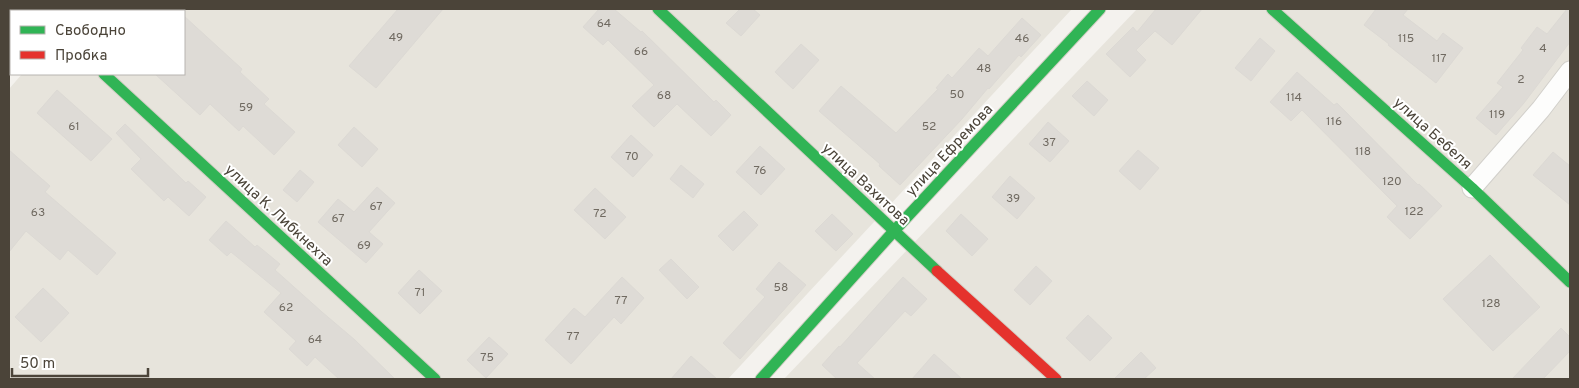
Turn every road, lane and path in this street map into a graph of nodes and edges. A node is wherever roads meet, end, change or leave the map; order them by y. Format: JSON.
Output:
{"nodes":[{"id":1,"x":658,"y":9,"type":"edge"},
{"id":2,"x":1100,"y":9,"type":"edge"},
{"id":3,"x":1272,"y":9,"type":"edge"},
{"id":4,"x":1570,"y":71,"type":"edge"},
{"id":5,"x":105,"y":75,"type":"edge"},
{"id":6,"x":1472,"y":188,"type":"junction"},
{"id":7,"x":894,"y":232,"type":"junction"},
{"id":8,"x":1570,"y":282,"type":"edge"},
{"id":9,"x":435,"y":379,"type":"edge"},
{"id":10,"x":761,"y":379,"type":"edge"},
{"id":11,"x":1056,"y":379,"type":"edge"}],
"edges":[{"from":1,"to":7,"type":"street","name":"улица Вахитова"},
{"from":2,"to":7,"type":"street","name":"улица Ефремова"},
{"from":3,"to":6,"type":"street","name":"улица Бебеля"},
{"from":4,"to":6,"type":"street"},
{"from":5,"to":9,"type":"street","name":"улица К. Либкнехта"},
{"from":6,"to":8,"type":"street","name":"улица Бебеля"},
{"from":7,"to":10,"type":"street","name":"улица Ефремова"},
{"from":7,"to":11,"type":"street","name":"улица Вахитова"}]}
